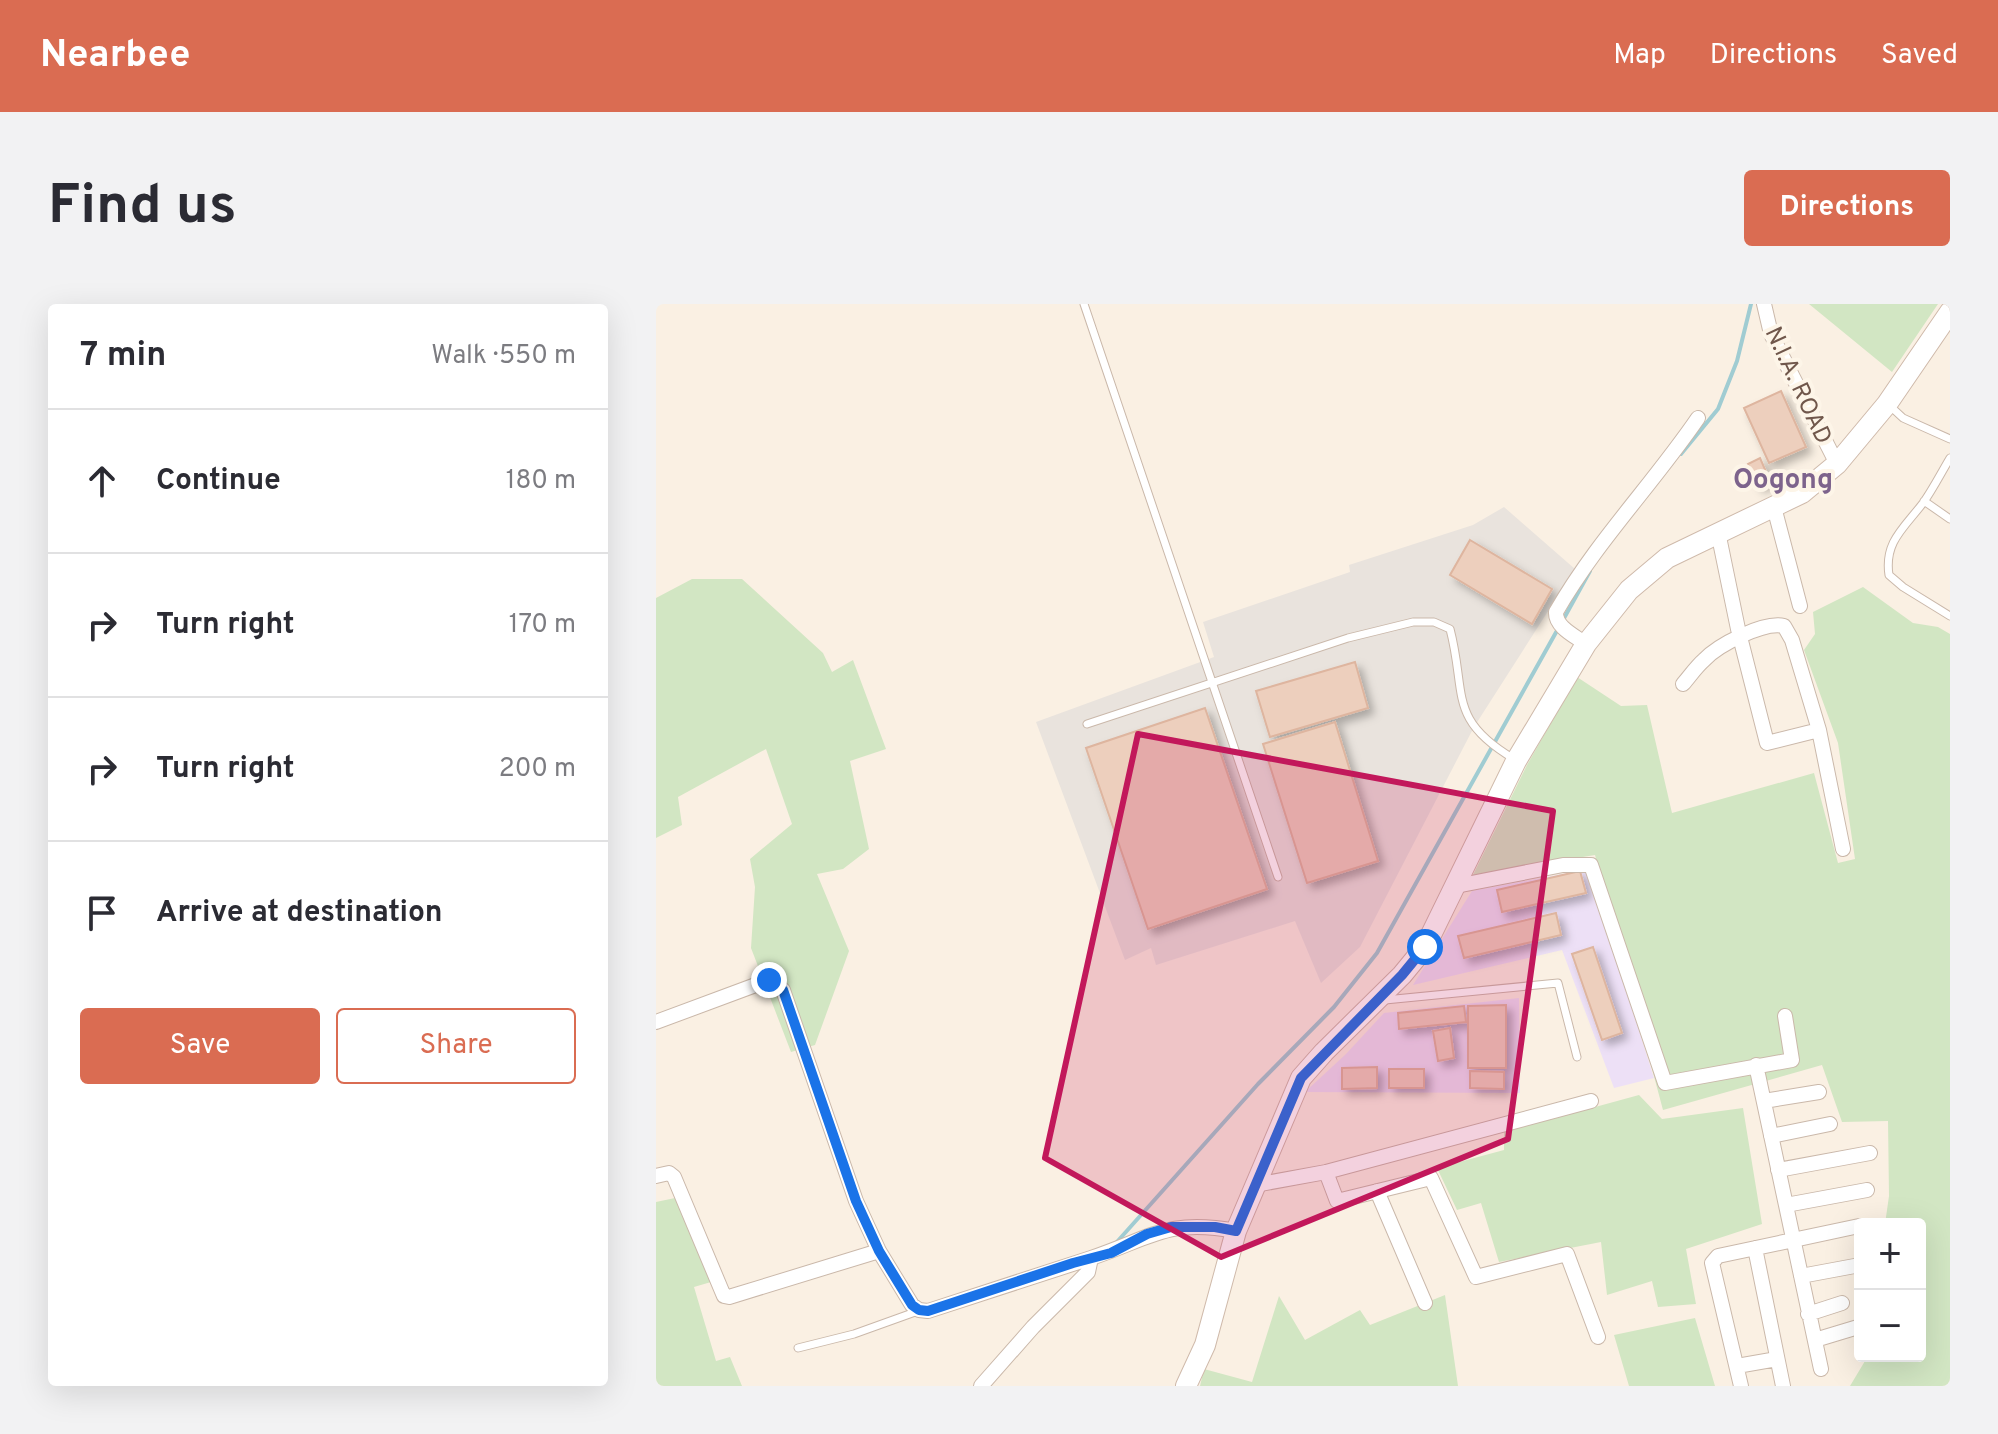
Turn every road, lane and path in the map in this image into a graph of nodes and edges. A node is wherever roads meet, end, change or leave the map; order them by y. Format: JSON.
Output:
{"nodes":[{"id":1,"x":1084,"y":304,"type":"edge"},
{"id":2,"x":1764,"y":304,"type":"edge"},
{"id":3,"x":1950,"y":312,"type":"edge"},
{"id":4,"x":1887,"y":404,"type":"junction"},
{"id":5,"x":1698,"y":418,"type":"dead end"},
{"id":6,"x":1949,"y":439,"type":"edge"},
{"id":7,"x":1950,"y":450,"type":"edge"},
{"id":8,"x":1950,"y":458,"type":"edge"},
{"id":9,"x":1837,"y":464,"type":"junction"},
{"id":10,"x":1924,"y":501,"type":"junction"},
{"id":11,"x":1774,"y":507,"type":"junction"},
{"id":12,"x":1950,"y":519,"type":"edge"},
{"id":13,"x":1718,"y":532,"type":"junction"},
{"id":14,"x":1800,"y":606,"type":"dead end"},
{"id":15,"x":1950,"y":616,"type":"edge"},
{"id":16,"x":1740,"y":637,"type":"junction"},
{"id":17,"x":1586,"y":644,"type":"junction"},
{"id":18,"x":1213,"y":683,"type":"junction"},
{"id":19,"x":1683,"y":684,"type":"dead end"},
{"id":20,"x":1087,"y":724,"type":"dead end"},
{"id":21,"x":1819,"y":730,"type":"junction"},
{"id":22,"x":1516,"y":761,"type":"junction"},
{"id":23,"x":1843,"y":849,"type":"dead end"},
{"id":24,"x":1278,"y":877,"type":"dead end"},
{"id":25,"x":1456,"y":886,"type":"junction"},
{"id":26,"x":1377,"y":1001,"type":"junction"},
{"id":27,"x":1785,"y":1016,"type":"dead end"},
{"id":28,"x":656,"y":1022,"type":"edge"},
{"id":29,"x":1577,"y":1057,"type":"dead end"},
{"id":30,"x":1756,"y":1065,"type":"junction"},
{"id":31,"x":1819,"y":1092,"type":"dead end"},
{"id":32,"x":1591,"y":1101,"type":"dead end"},
{"id":33,"x":1764,"y":1101,"type":"junction"},
{"id":34,"x":1830,"y":1124,"type":"dead end"},
{"id":35,"x":1771,"y":1136,"type":"junction"},
{"id":36,"x":1870,"y":1153,"type":"dead end"},
{"id":37,"x":1778,"y":1170,"type":"junction"},
{"id":38,"x":1326,"y":1172,"type":"junction"},
{"id":39,"x":656,"y":1176,"type":"edge"},
{"id":40,"x":1255,"y":1185,"type":"junction"},
{"id":41,"x":1867,"y":1190,"type":"dead end"},
{"id":42,"x":1377,"y":1191,"type":"junction"},
{"id":43,"x":1786,"y":1205,"type":"junction"},
{"id":44,"x":1854,"y":1227,"type":"edge"},
{"id":45,"x":1236,"y":1231,"type":"junction"},
{"id":46,"x":1792,"y":1242,"type":"junction"},
{"id":47,"x":1755,"y":1248,"type":"junction"},
{"id":48,"x":879,"y":1251,"type":"junction"},
{"id":49,"x":1093,"y":1258,"type":"junction"},
{"id":50,"x":1854,"y":1266,"type":"edge"},
{"id":51,"x":1801,"y":1276,"type":"junction"},
{"id":52,"x":1425,"y":1303,"type":"dead end"},
{"id":53,"x":1842,"y":1303,"type":"dead end"},
{"id":54,"x":919,"y":1310,"type":"junction"},
{"id":55,"x":1808,"y":1314,"type":"junction"},
{"id":56,"x":1854,"y":1328,"type":"edge"},
{"id":57,"x":1598,"y":1337,"type":"dead end"},
{"id":58,"x":1815,"y":1340,"type":"junction"},
{"id":59,"x":798,"y":1348,"type":"dead end"},
{"id":60,"x":1777,"y":1359,"type":"junction"},
{"id":61,"x":1737,"y":1366,"type":"junction"},
{"id":62,"x":1821,"y":1369,"type":"dead end"},
{"id":63,"x":981,"y":1386,"type":"edge"},
{"id":64,"x":1186,"y":1386,"type":"edge"},
{"id":65,"x":1741,"y":1386,"type":"edge"},
{"id":66,"x":1783,"y":1386,"type":"edge"}],
"edges":[{"from":1,"to":18,"type":"lane"},
{"from":2,"to":9,"type":"street","name":"N.I.A. ROAD"},
{"from":3,"to":4,"type":"main road"},
{"from":4,"to":6,"type":"lane"},
{"from":4,"to":9,"type":"main road"},
{"from":5,"to":17,"type":"street"},
{"from":6,"to":7,"type":"lane"},
{"from":8,"to":10,"type":"lane"},
{"from":9,"to":11,"type":"main road"},
{"from":10,"to":12,"type":"lane"},
{"from":10,"to":15,"type":"lane"},
{"from":11,"to":13,"type":"main road"},
{"from":11,"to":14,"type":"street"},
{"from":13,"to":16,"type":"street"},
{"from":13,"to":17,"type":"main road"},
{"from":16,"to":19,"type":"street"},
{"from":16,"to":21,"type":"street"},
{"from":16,"to":21,"type":"street"},
{"from":17,"to":22,"type":"main road"},
{"from":18,"to":20,"type":"lane"},
{"from":18,"to":22,"type":"lane"},
{"from":18,"to":24,"type":"lane"},
{"from":21,"to":23,"type":"street"},
{"from":22,"to":25,"type":"main road"},
{"from":25,"to":26,"type":"main road"},
{"from":25,"to":30,"type":"street"},
{"from":26,"to":29,"type":"lane"},
{"from":26,"to":40,"type":"main road"},
{"from":27,"to":30,"type":"street"},
{"from":28,"to":48,"type":"street"},
{"from":30,"to":33,"type":"street"},
{"from":31,"to":33,"type":"street"},
{"from":32,"to":38,"type":"street"},
{"from":33,"to":35,"type":"street"},
{"from":34,"to":35,"type":"street"},
{"from":35,"to":37,"type":"street"},
{"from":36,"to":37,"type":"street"},
{"from":37,"to":43,"type":"street"},
{"from":38,"to":40,"type":"street"},
{"from":38,"to":42,"type":"street"},
{"from":39,"to":48,"type":"street"},
{"from":40,"to":45,"type":"main road"},
{"from":41,"to":43,"type":"street"},
{"from":42,"to":52,"type":"street"},
{"from":42,"to":57,"type":"street"},
{"from":43,"to":46,"type":"street"},
{"from":44,"to":46,"type":"street"},
{"from":45,"to":49,"type":"street"},
{"from":45,"to":64,"type":"main road"},
{"from":46,"to":47,"type":"street"},
{"from":46,"to":51,"type":"street"},
{"from":47,"to":60,"type":"street"},
{"from":47,"to":61,"type":"street"},
{"from":48,"to":54,"type":"street"},
{"from":49,"to":54,"type":"street"},
{"from":49,"to":63,"type":"street"},
{"from":50,"to":51,"type":"street"},
{"from":51,"to":55,"type":"street"},
{"from":53,"to":55,"type":"street"},
{"from":54,"to":59,"type":"lane"},
{"from":55,"to":58,"type":"street"},
{"from":56,"to":58,"type":"street"},
{"from":58,"to":62,"type":"street"},
{"from":60,"to":61,"type":"street"},
{"from":60,"to":66,"type":"street"},
{"from":61,"to":65,"type":"street"}]}
